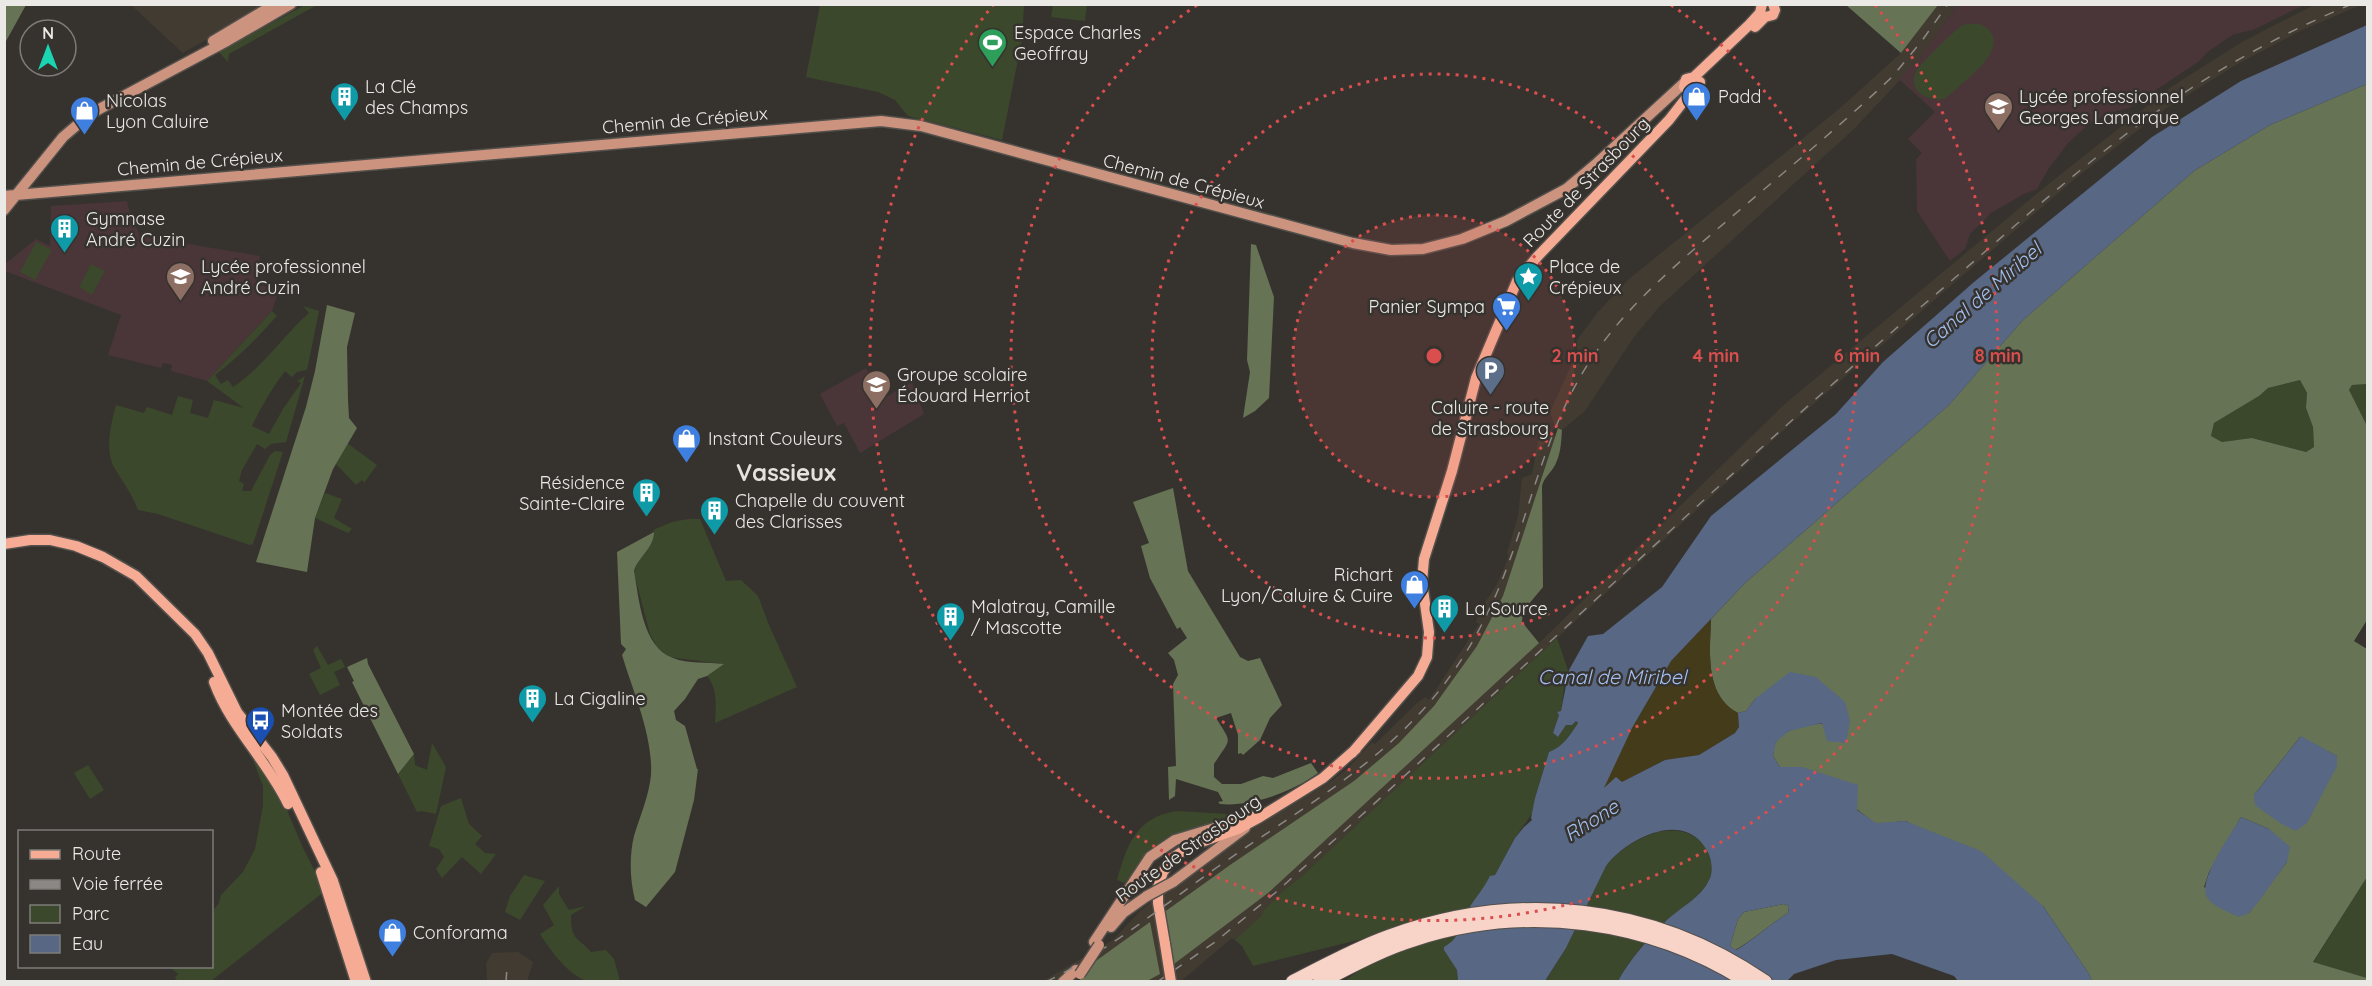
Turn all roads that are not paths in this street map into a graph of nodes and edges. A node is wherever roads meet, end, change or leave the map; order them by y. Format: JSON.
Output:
{"nodes":[{"id":1,"x":274,"y":4,"type":"edge"},
{"id":2,"x":291,"y":4,"type":"edge"},
{"id":3,"x":1777,"y":6,"type":"edge"},
{"id":4,"x":1762,"y":12,"type":"edge"},
{"id":5,"x":157,"y":76,"type":"junction"},
{"id":6,"x":1686,"y":89,"type":"junction"},
{"id":7,"x":18,"y":194,"type":"junction"},
{"id":8,"x":4,"y":196,"type":"edge"},
{"id":9,"x":4,"y":210,"type":"edge"},
{"id":10,"x":4,"y":544,"type":"edge"},
{"id":11,"x":4,"y":551,"type":"edge"},
{"id":12,"x":1284,"y":802,"type":"junction"},
{"id":13,"x":1260,"y":818,"type":"junction"},
{"id":14,"x":1225,"y":826,"type":"junction"},
{"id":15,"x":1111,"y":921,"type":"junction"},
{"id":16,"x":1393,"y":941,"type":"junction"},
{"id":17,"x":1162,"y":946,"type":"junction"},
{"id":18,"x":1076,"y":975,"type":"edge"},
{"id":19,"x":361,"y":981,"type":"edge"},
{"id":20,"x":1063,"y":981,"type":"edge"},
{"id":21,"x":1164,"y":981,"type":"edge"},
{"id":22,"x":1171,"y":981,"type":"edge"},
{"id":23,"x":1293,"y":981,"type":"edge"},
{"id":24,"x":1320,"y":981,"type":"edge"},
{"id":25,"x":1748,"y":981,"type":"edge"},
{"id":26,"x":1766,"y":981,"type":"edge"}],
"edges":[{"from":1,"to":5,"type":"street"},
{"from":2,"to":5,"type":"street"},
{"from":3,"to":4,"type":"main road"},
{"from":4,"to":6,"type":"main road"},
{"from":5,"to":7,"type":"street"},
{"from":6,"to":7,"type":"street","name":"Chemin de Crépieux"},
{"from":6,"to":12,"type":"main road","name":"Route de Strasbourg"},
{"from":7,"to":8,"type":"street","name":"Chemin de Crépieux"},
{"from":7,"to":9,"type":"street"},
{"from":10,"to":19,"type":"main road"},
{"from":11,"to":19,"type":"main road"},
{"from":12,"to":13,"type":"main road","name":"Route de Strasbourg"},
{"from":12,"to":14,"type":"main road","name":"Route de Strasbourg"},
{"from":13,"to":15,"type":"street","name":"Route de Strasbourg","bridge":true},
{"from":13,"to":17,"type":"main road"},
{"from":14,"to":15,"type":"street","name":"Route de Strasbourg"},
{"from":14,"to":17,"type":"main road"},
{"from":15,"to":18,"type":"street","name":"Route de Strasbourg","bridge":true},
{"from":16,"to":23,"type":"highway"},
{"from":16,"to":24,"type":"highway"},
{"from":16,"to":25,"type":"highway"},
{"from":16,"to":26,"type":"highway"},
{"from":17,"to":21,"type":"main road"},
{"from":17,"to":22,"type":"main road","bridge":true},
{"from":18,"to":20,"type":"street","name":"Route de Strasbourg"}]}
